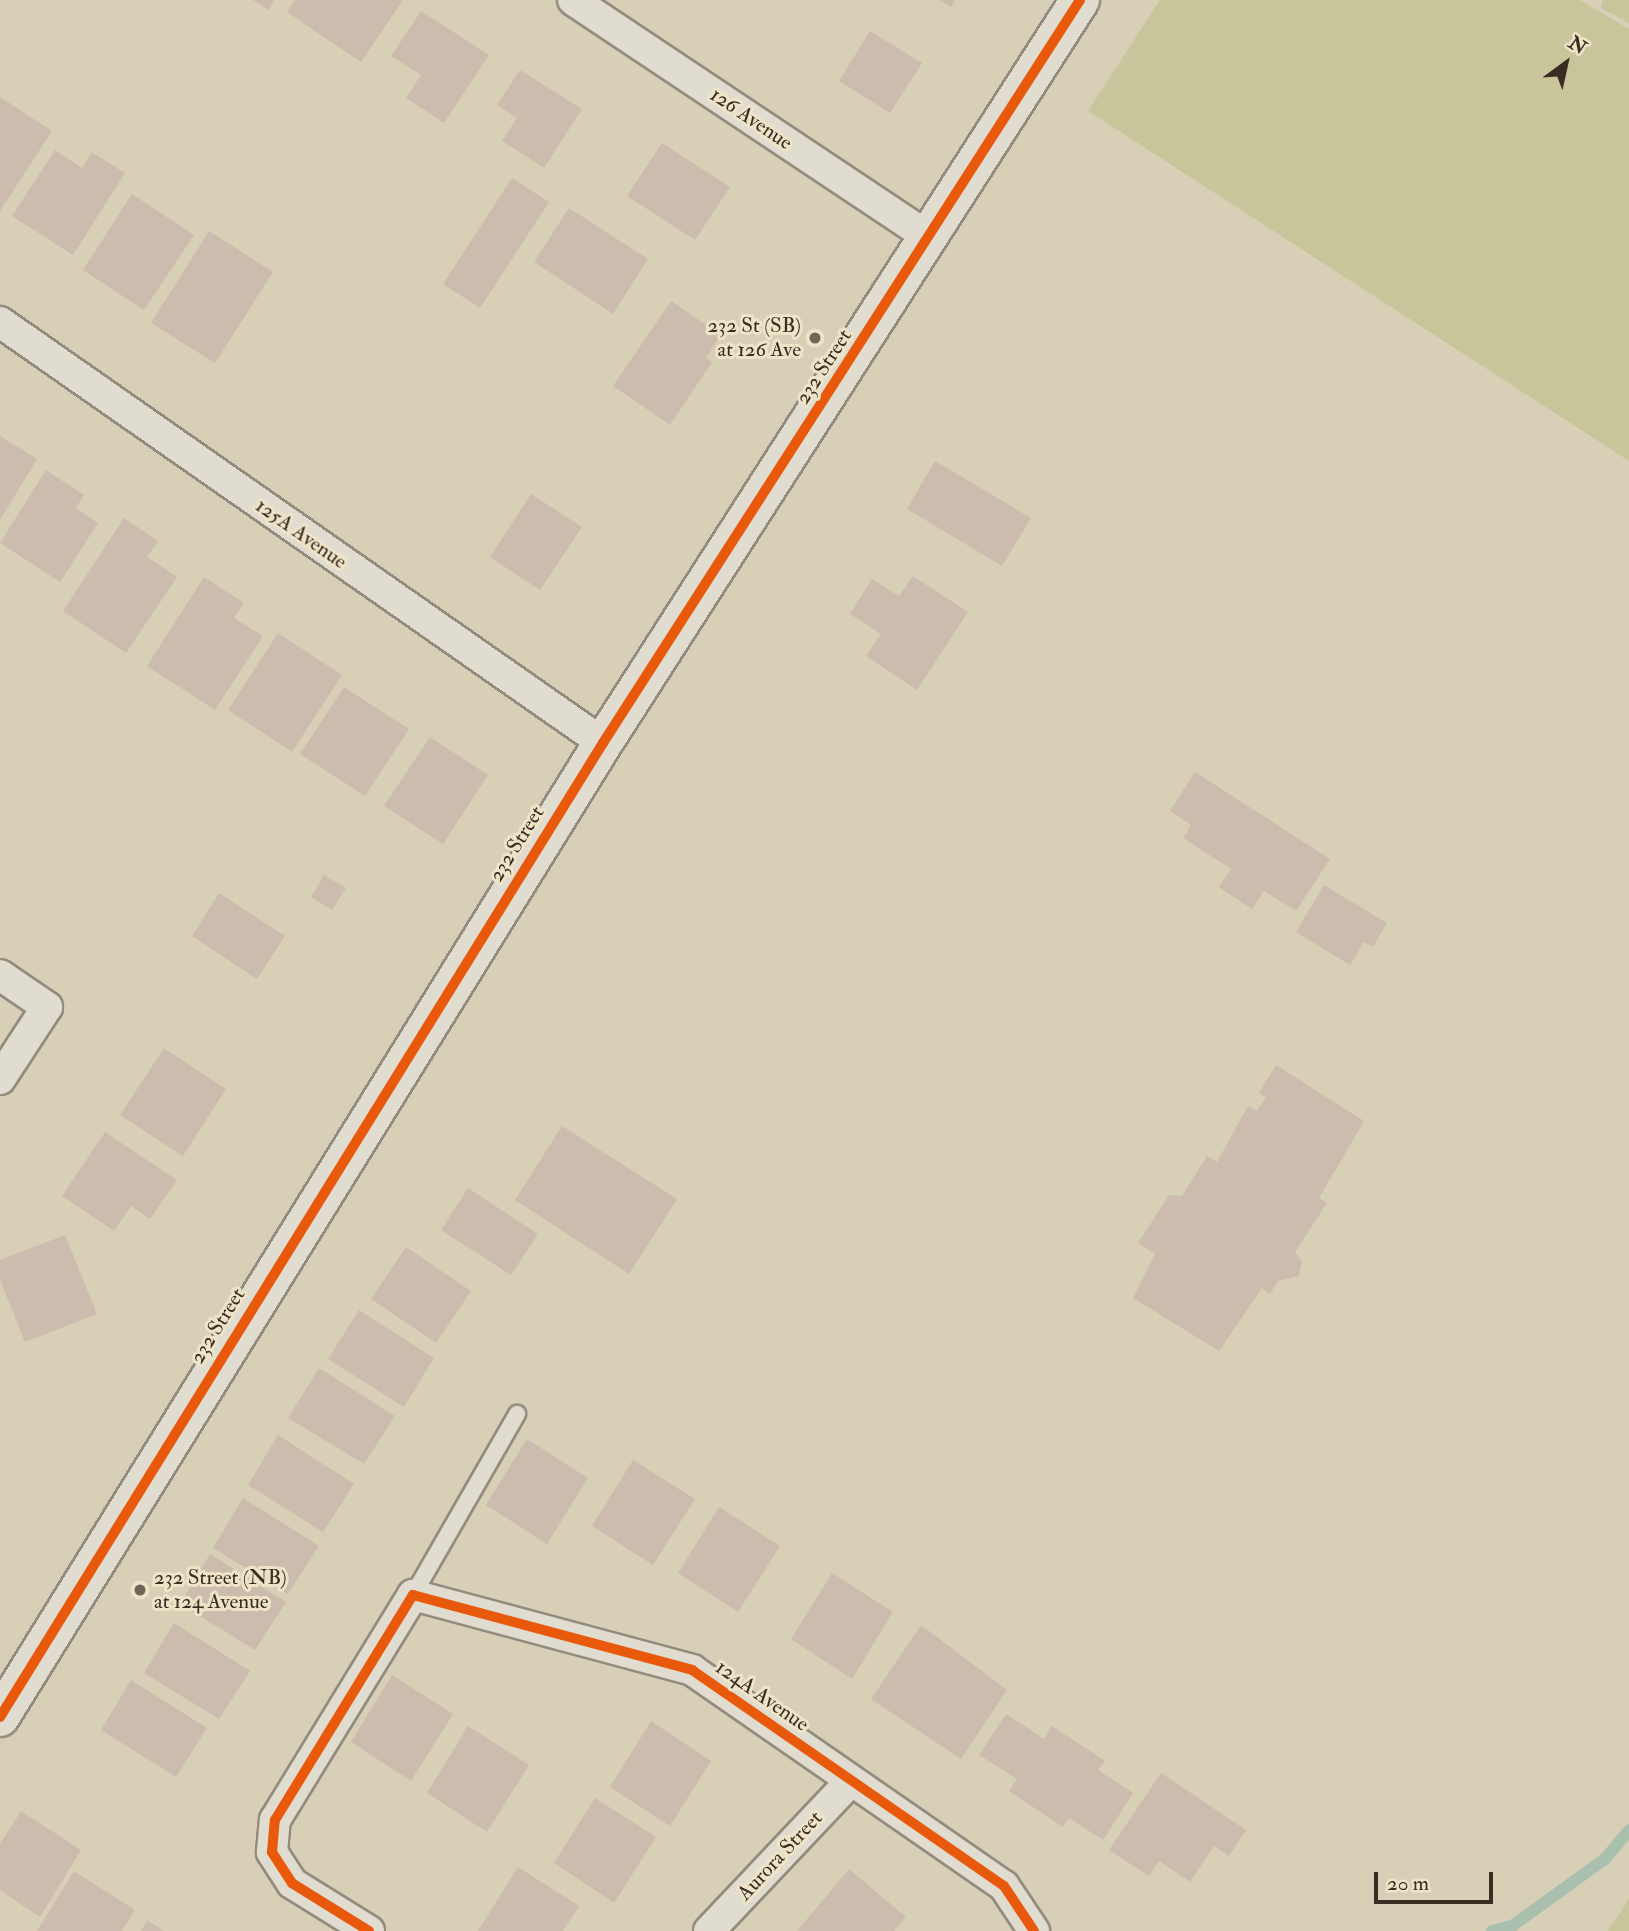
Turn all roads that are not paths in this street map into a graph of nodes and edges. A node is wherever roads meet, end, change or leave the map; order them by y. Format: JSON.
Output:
{"nodes":[{"id":1,"x":573,"y":0,"type":"edge"},
{"id":2,"x":1080,"y":0,"type":"edge"},
{"id":3,"x":930,"y":238,"type":"junction"},
{"id":4,"x":0,"y":322,"type":"edge"},
{"id":5,"x":603,"y":743,"type":"junction"},
{"id":6,"x":0,"y":975,"type":"edge"},
{"id":7,"x":0,"y":1079,"type":"edge"},
{"id":8,"x":517,"y":1415,"type":"dead end"},
{"id":9,"x":413,"y":1595,"type":"junction"},
{"id":10,"x":0,"y":1717,"type":"edge"},
{"id":11,"x":850,"y":1782,"type":"junction"},
{"id":12,"x":369,"y":1931,"type":"edge"},
{"id":13,"x":709,"y":1931,"type":"edge"},
{"id":14,"x":1034,"y":1931,"type":"edge"}],
"edges":[{"from":1,"to":3,"type":"street","name":"126 Avenue"},
{"from":2,"to":3,"type":"main road","name":"232 Street"},
{"from":3,"to":5,"type":"main road","name":"232 Street"},
{"from":4,"to":5,"type":"street","name":"125A Avenue"},
{"from":5,"to":10,"type":"main road","name":"232 Street"},
{"from":6,"to":7,"type":"street"},
{"from":8,"to":9,"type":"lane"},
{"from":9,"to":11,"type":"street","name":"124A Avenue"},
{"from":9,"to":12,"type":"street"},
{"from":11,"to":13,"type":"street","name":"Aurora Street"},
{"from":11,"to":14,"type":"street","name":"124A Avenue"}]}
